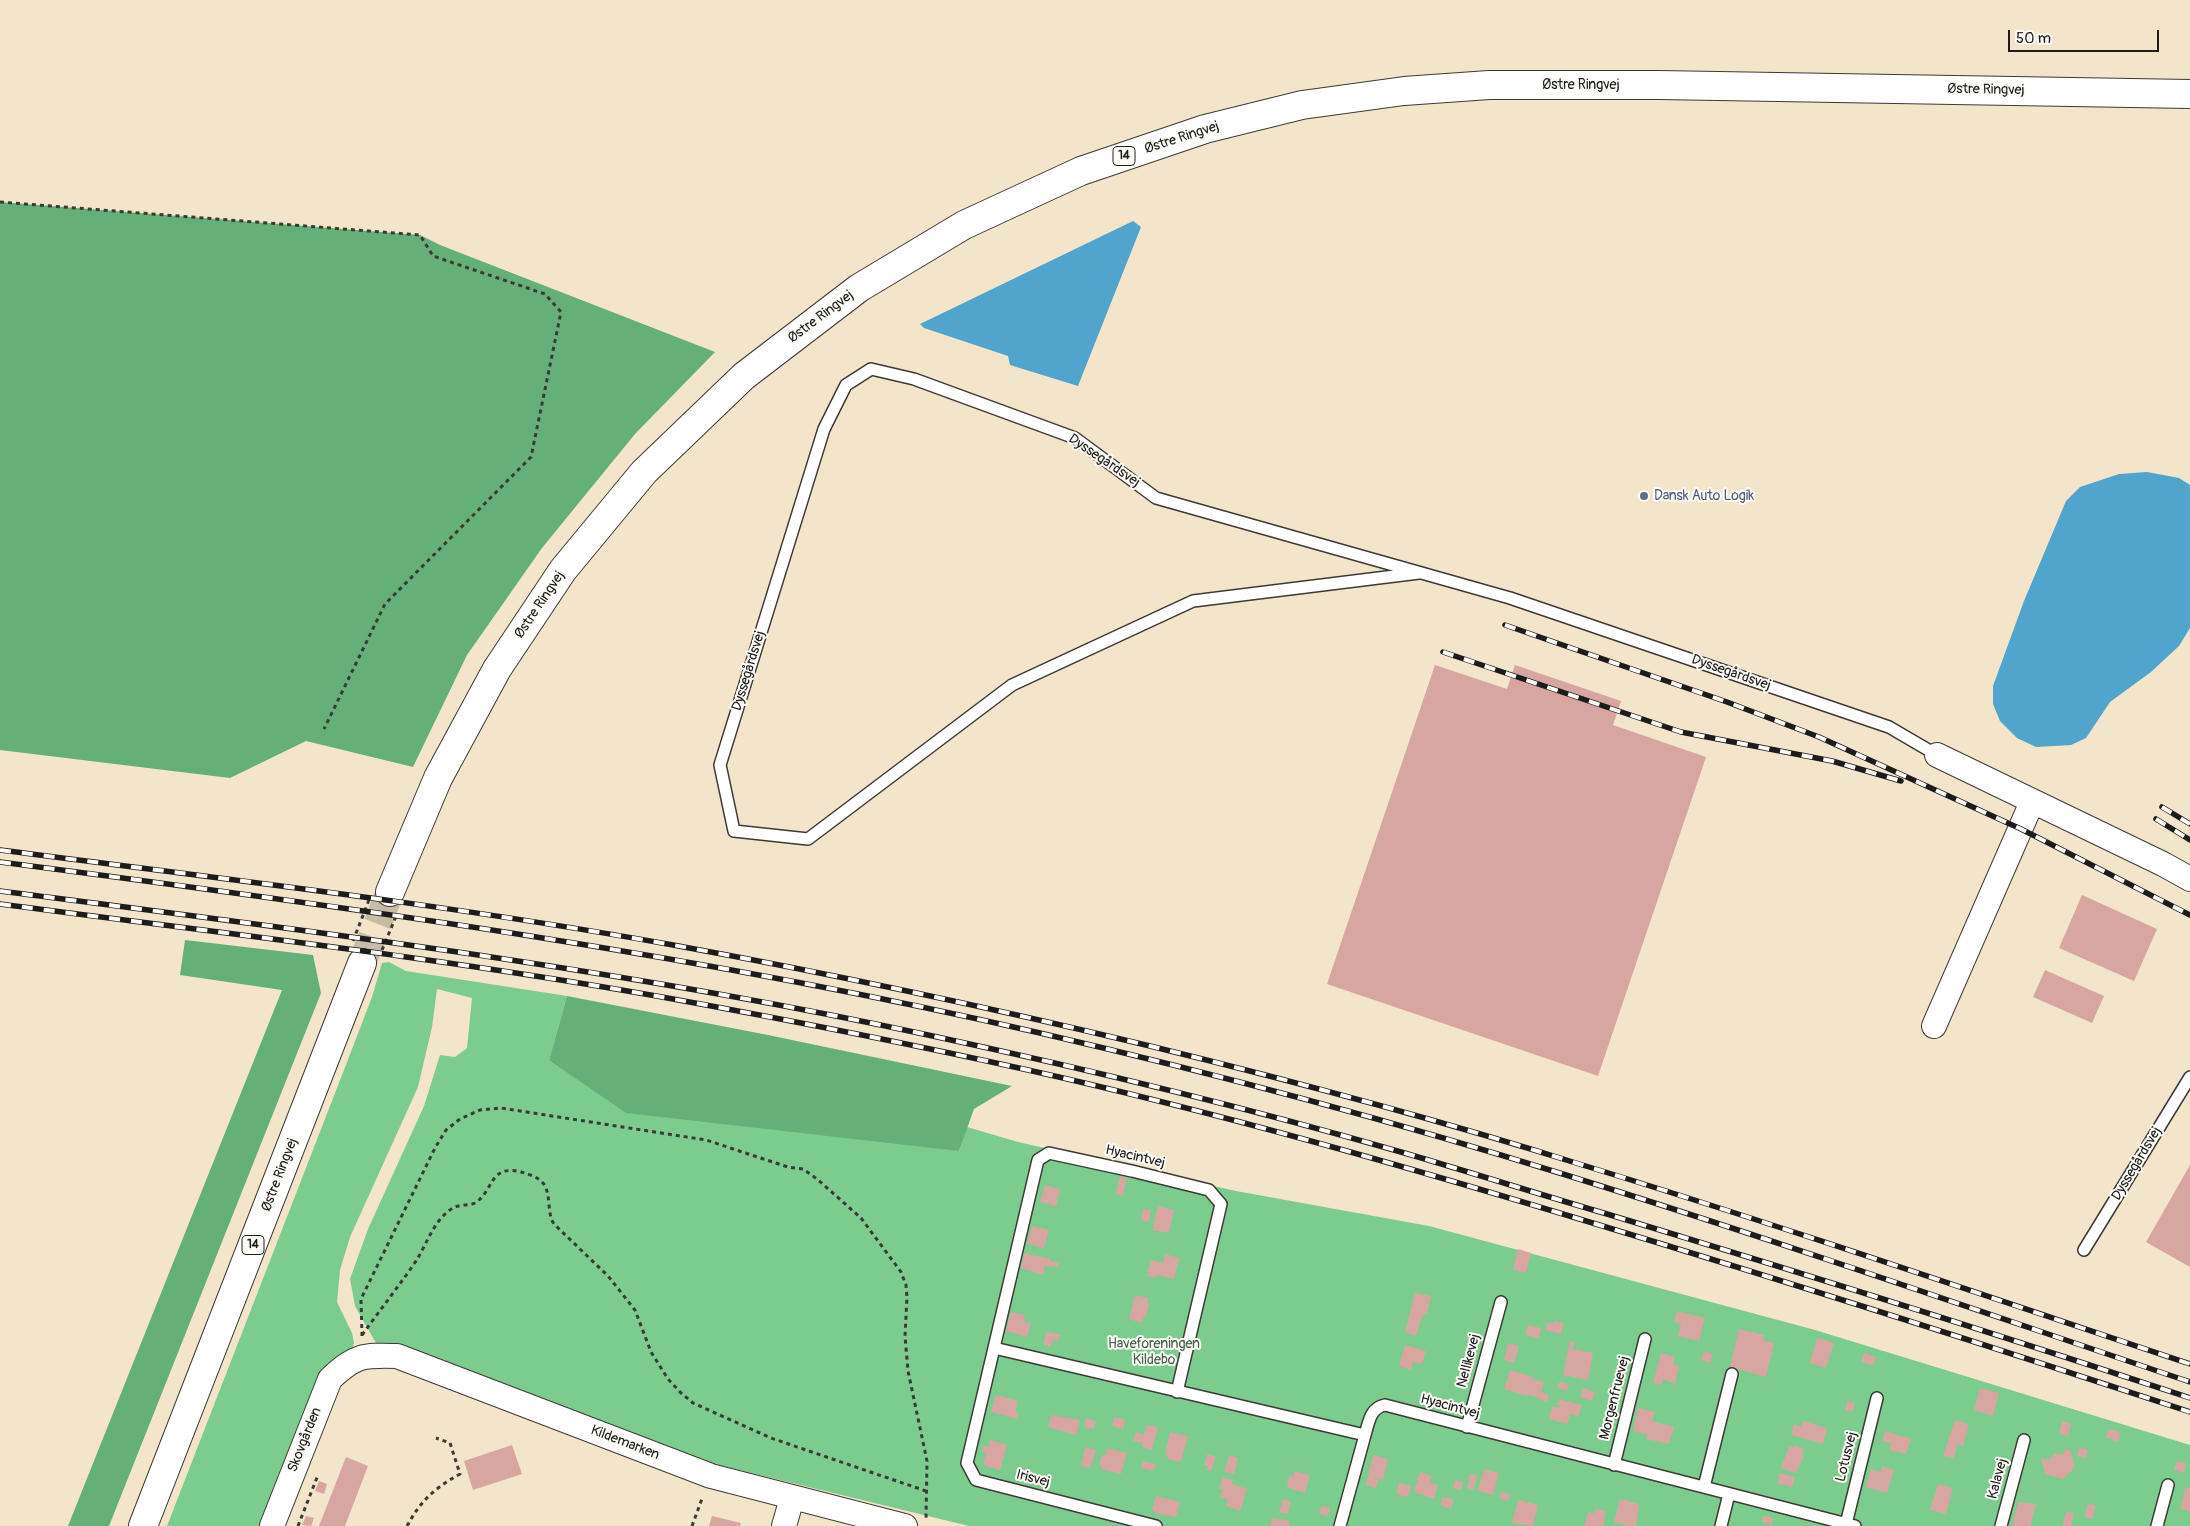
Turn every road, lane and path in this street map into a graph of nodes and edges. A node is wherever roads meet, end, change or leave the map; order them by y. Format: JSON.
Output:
{"nodes":[{"id":1,"x":2190,"y":94,"type":"edge"},
{"id":2,"x":0,"y":202,"type":"edge"},
{"id":3,"x":1418,"y":573,"type":"junction"},
{"id":4,"x":324,"y":729,"type":"dead end"},
{"id":5,"x":1937,"y":755,"type":"joint"},
{"id":6,"x":2032,"y":802,"type":"junction"},
{"id":7,"x":2190,"y":880,"type":"edge"},
{"id":8,"x":387,"y":898,"type":"junction"},
{"id":9,"x":365,"y":955,"type":"junction"},
{"id":10,"x":1934,"y":1026,"type":"dead end"},
{"id":11,"x":2190,"y":1077,"type":"edge"},
{"id":12,"x":2084,"y":1250,"type":"dead end"},
{"id":13,"x":1501,"y":1302,"type":"dead end"},
{"id":14,"x":1644,"y":1339,"type":"dead end"},
{"id":15,"x":994,"y":1348,"type":"junction"},
{"id":16,"x":360,"y":1351,"type":"junction"},
{"id":17,"x":1732,"y":1374,"type":"dead end"},
{"id":18,"x":1177,"y":1392,"type":"junction"},
{"id":19,"x":1877,"y":1398,"type":"dead end"},
{"id":20,"x":980,"y":1408,"type":"joint"},
{"id":21,"x":1467,"y":1427,"type":"junction"},
{"id":22,"x":1365,"y":1435,"type":"junction"},
{"id":23,"x":436,"y":1438,"type":"dead end"},
{"id":24,"x":2024,"y":1440,"type":"dead end"},
{"id":25,"x":1614,"y":1465,"type":"junction"},
{"id":26,"x":710,"y":1476,"type":"junction"},
{"id":27,"x":2168,"y":1485,"type":"dead end"},
{"id":28,"x":1704,"y":1487,"type":"junction"},
{"id":29,"x":926,"y":1491,"type":"junction"},
{"id":30,"x":1729,"y":1494,"type":"junction"},
{"id":31,"x":792,"y":1498,"type":"junction"},
{"id":32,"x":1850,"y":1525,"type":"edge"},
{"id":33,"x":143,"y":1526,"type":"edge"},
{"id":34,"x":272,"y":1526,"type":"edge"},
{"id":35,"x":407,"y":1526,"type":"edge"},
{"id":36,"x":692,"y":1526,"type":"edge"},
{"id":37,"x":784,"y":1526,"type":"edge"},
{"id":38,"x":905,"y":1526,"type":"edge"},
{"id":39,"x":926,"y":1526,"type":"edge"},
{"id":40,"x":1156,"y":1526,"type":"edge"},
{"id":41,"x":1340,"y":1526,"type":"edge"},
{"id":42,"x":1721,"y":1526,"type":"edge"},
{"id":43,"x":2001,"y":1526,"type":"edge"},
{"id":44,"x":2157,"y":1526,"type":"edge"}],
"edges":[{"from":1,"to":8,"type":"main road","name":"Østre Ringvej","number":"14"},
{"from":2,"to":4,"type":"path"},
{"from":3,"to":3,"type":"lane","name":"Dyssegårdsvej"},
{"from":3,"to":5,"type":"lane","name":"Dyssegårdsvej"},
{"from":5,"to":6,"type":"street","name":"Dyssegårdsvej"},
{"from":6,"to":7,"type":"street","name":"Dyssegårdsvej"},
{"from":6,"to":10,"type":"street"},
{"from":8,"to":9,"type":"path"},
{"from":8,"to":9,"type":"path"},
{"from":9,"to":33,"type":"main road","name":"Østre Ringvej","number":"14"},
{"from":11,"to":12,"type":"lane","name":"Dyssegårdsvej"},
{"from":13,"to":21,"type":"lane","name":"Nellikevej"},
{"from":14,"to":25,"type":"lane","name":"Morgenfruevej"},
{"from":15,"to":18,"type":"lane"},
{"from":15,"to":18,"type":"lane","name":"Hyacintvej"},
{"from":15,"to":20,"type":"lane","name":"Hyacintvej"},
{"from":16,"to":26,"type":"street","name":"Kildemarken"},
{"from":16,"to":29,"type":"path"},
{"from":16,"to":29,"type":"path"},
{"from":16,"to":34,"type":"street","name":"Skovgården"},
{"from":17,"to":28,"type":"lane"},
{"from":18,"to":22,"type":"lane"},
{"from":19,"to":32,"type":"lane","name":"Lotusvej"},
{"from":20,"to":40,"type":"lane","name":"Irisvej"},
{"from":21,"to":22,"type":"lane","name":"Hyacintvej"},
{"from":21,"to":25,"type":"lane","name":"Hyacintvej"},
{"from":22,"to":41,"type":"lane","name":"Hyacintvej"},
{"from":23,"to":35,"type":"path"},
{"from":24,"to":43,"type":"lane","name":"Kalavej"},
{"from":25,"to":28,"type":"lane","name":"Hyacintvej"},
{"from":26,"to":31,"type":"street","name":"Kildemarken"},
{"from":26,"to":36,"type":"path"},
{"from":27,"to":44,"type":"lane"},
{"from":28,"to":30,"type":"lane","name":"Hyacintvej"},
{"from":29,"to":39,"type":"path"},
{"from":30,"to":32,"type":"lane","name":"Hyacintvej"},
{"from":30,"to":42,"type":"lane"},
{"from":31,"to":37,"type":"street"},
{"from":31,"to":38,"type":"street","name":"Kildemarken"}]}
